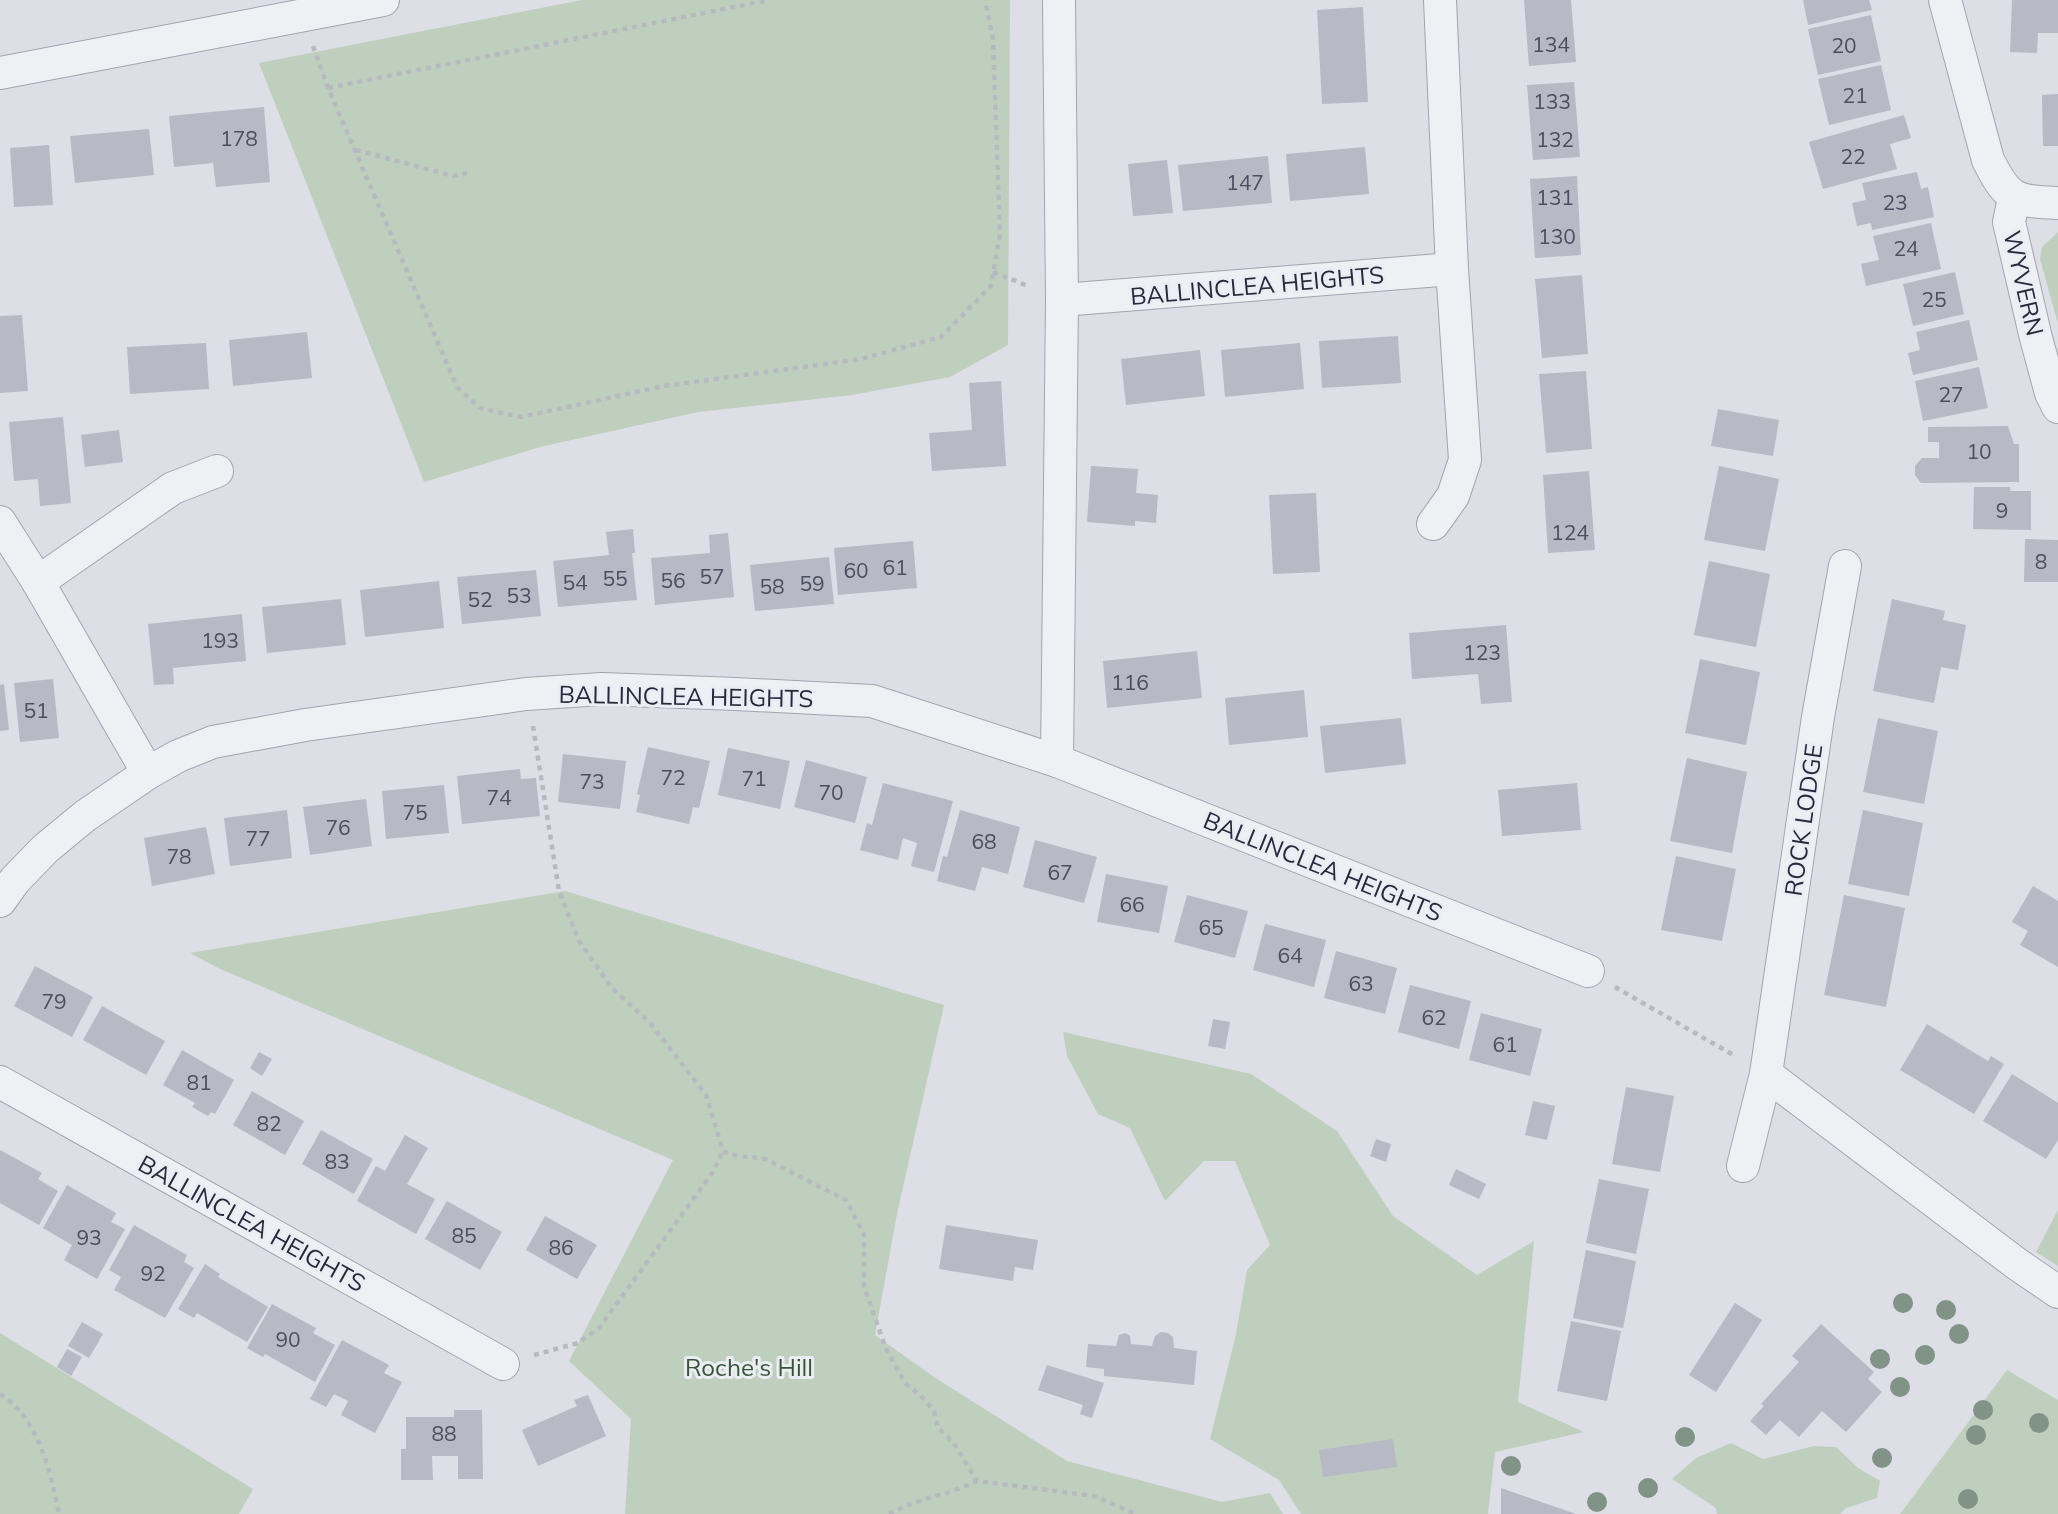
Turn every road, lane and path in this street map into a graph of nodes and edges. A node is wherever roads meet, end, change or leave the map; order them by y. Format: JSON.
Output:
{"nodes":[{"id":1,"x":383,"y":0,"type":"edge"},
{"id":2,"x":768,"y":0,"type":"edge"},
{"id":3,"x":985,"y":0,"type":"edge"},
{"id":4,"x":1059,"y":0,"type":"edge"},
{"id":5,"x":1440,"y":0,"type":"edge"},
{"id":6,"x":1945,"y":0,"type":"edge"},
{"id":7,"x":303,"y":15,"type":"junction"},
{"id":8,"x":0,"y":73,"type":"edge"},
{"id":9,"x":328,"y":88,"type":"junction"},
{"id":10,"x":355,"y":150,"type":"junction"},
{"id":11,"x":467,"y":173,"type":"dead end"},
{"id":12,"x":2014,"y":198,"type":"junction"},
{"id":13,"x":2058,"y":203,"type":"edge"},
{"id":14,"x":1452,"y":270,"type":"junction"},
{"id":15,"x":1062,"y":300,"type":"junction"},
{"id":16,"x":2058,"y":407,"type":"edge"},
{"id":17,"x":216,"y":471,"type":"dead end"},
{"id":18,"x":0,"y":522,"type":"edge"},
{"id":19,"x":1433,"y":524,"type":"dead end"},
{"id":20,"x":9,"y":556,"type":"edge"},
{"id":21,"x":1845,"y":566,"type":"dead end"},
{"id":22,"x":38,"y":582,"type":"junction"},
{"id":23,"x":526,"y":694,"type":"junction"},
{"id":24,"x":1056,"y":761,"type":"junction"},
{"id":25,"x":148,"y":773,"type":"junction"},
{"id":26,"x":0,"y":901,"type":"edge"},
{"id":27,"x":1588,"y":971,"type":"joint"},
{"id":28,"x":1766,"y":1074,"type":"junction"},
{"id":29,"x":0,"y":1082,"type":"edge"},
{"id":30,"x":723,"y":1151,"type":"junction"},
{"id":31,"x":1743,"y":1166,"type":"dead end"},
{"id":32,"x":2058,"y":1292,"type":"edge"},
{"id":33,"x":503,"y":1364,"type":"joint"},
{"id":34,"x":0,"y":1394,"type":"edge"},
{"id":35,"x":977,"y":1481,"type":"junction"},
{"id":36,"x":59,"y":1514,"type":"edge"},
{"id":37,"x":889,"y":1514,"type":"edge"},
{"id":38,"x":1136,"y":1514,"type":"edge"}],
"edges":[{"from":1,"to":7,"type":"street"},
{"from":2,"to":9,"type":"path"},
{"from":3,"to":10,"type":"path"},
{"from":4,"to":15,"type":"street"},
{"from":5,"to":14,"type":"street"},
{"from":6,"to":12,"type":"street","name":"WYVERN"},
{"from":7,"to":8,"type":"street"},
{"from":7,"to":9,"type":"path"},
{"from":9,"to":10,"type":"path"},
{"from":10,"to":11,"type":"path"},
{"from":12,"to":13,"type":"street","name":"WYVERN"},
{"from":12,"to":16,"type":"street","name":"WYVERN"},
{"from":14,"to":15,"type":"street","name":"BALLINCLEA HEIGHTS"},
{"from":14,"to":19,"type":"street"},
{"from":15,"to":24,"type":"street"},
{"from":17,"to":22,"type":"street"},
{"from":18,"to":20,"type":"street"},
{"from":20,"to":22,"type":"street"},
{"from":21,"to":28,"type":"street","name":"ROCK LODGE"},
{"from":22,"to":25,"type":"street"},
{"from":23,"to":24,"type":"street","name":"BALLINCLEA HEIGHTS"},
{"from":23,"to":25,"type":"street","name":"BALLINCLEA HEIGHTS"},
{"from":23,"to":30,"type":"path"},
{"from":24,"to":27,"type":"street","name":"BALLINCLEA HEIGHTS"},
{"from":25,"to":26,"type":"street","name":"BALLINCLEA HEIGHTS"},
{"from":27,"to":28,"type":"path"},
{"from":28,"to":31,"type":"street","name":"ROCK LODGE"},
{"from":28,"to":32,"type":"street"},
{"from":29,"to":33,"type":"street","name":"BALLINCLEA HEIGHTS"},
{"from":30,"to":33,"type":"path"},
{"from":30,"to":35,"type":"path"},
{"from":34,"to":36,"type":"path"},
{"from":35,"to":37,"type":"path"},
{"from":35,"to":38,"type":"path"}]}
